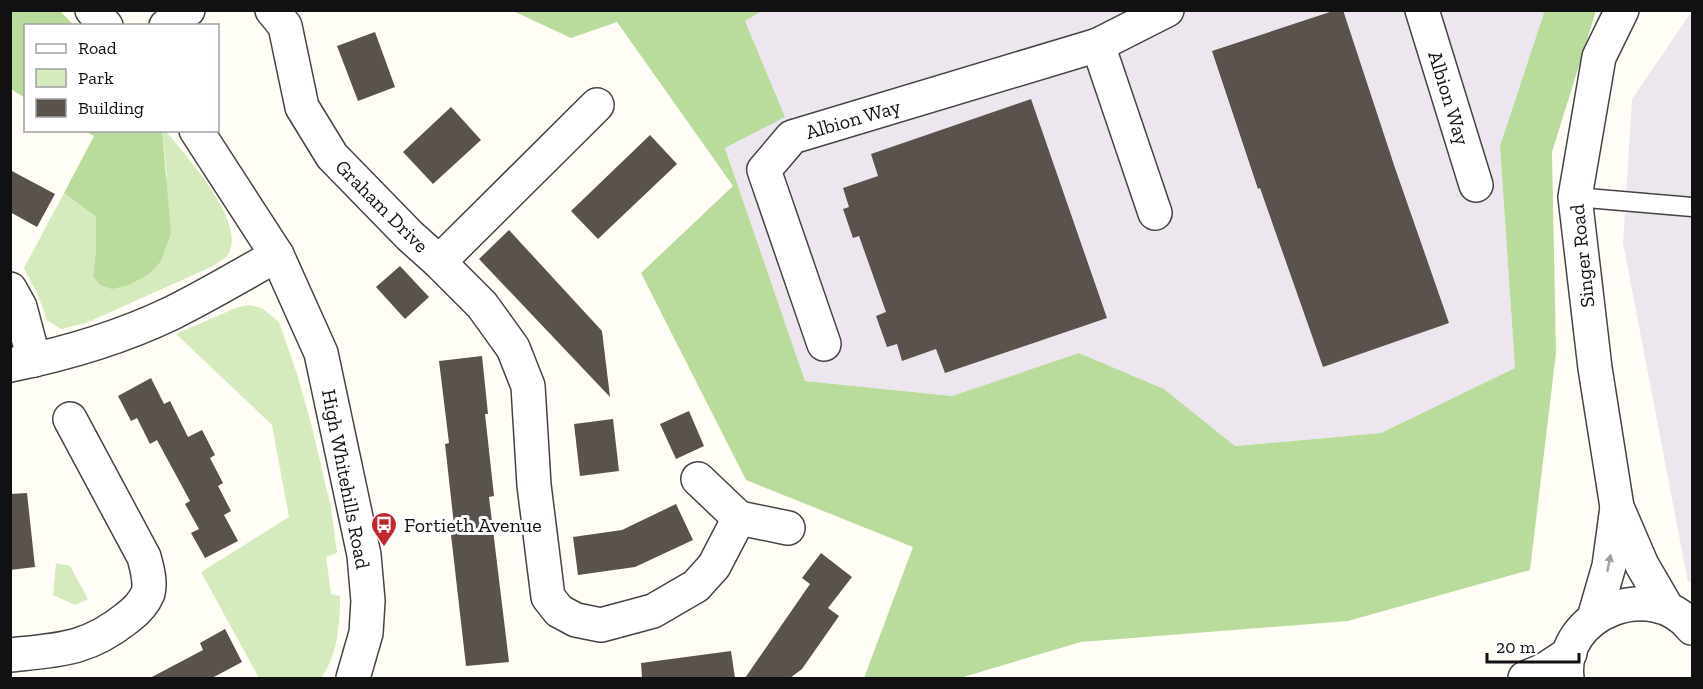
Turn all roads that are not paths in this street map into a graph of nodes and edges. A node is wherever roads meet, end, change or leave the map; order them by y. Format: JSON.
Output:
{"nodes":[{"id":1,"x":92,"y":10,"type":"edge"},
{"id":2,"x":188,"y":10,"type":"edge"},
{"id":3,"x":272,"y":10,"type":"edge"},
{"id":4,"x":1422,"y":10,"type":"edge"},
{"id":5,"x":1622,"y":10,"type":"edge"},
{"id":6,"x":1150,"y":14,"type":"edge"},
{"id":7,"x":104,"y":24,"type":"edge"},
{"id":8,"x":169,"y":24,"type":"edge"},
{"id":9,"x":1098,"y":45,"type":"junction"},
{"id":10,"x":597,"y":105,"type":"dead end"},
{"id":11,"x":197,"y":132,"type":"edge"},
{"id":12,"x":1476,"y":185,"type":"dead end"},
{"id":13,"x":1575,"y":197,"type":"junction"},
{"id":14,"x":1692,"y":207,"type":"edge"},
{"id":15,"x":1155,"y":213,"type":"dead end"},
{"id":16,"x":277,"y":255,"type":"junction"},
{"id":17,"x":439,"y":262,"type":"junction"},
{"id":18,"x":10,"y":290,"type":"edge"},
{"id":19,"x":824,"y":344,"type":"dead end"},
{"id":20,"x":22,"y":362,"type":"edge"},
{"id":21,"x":70,"y":419,"type":"dead end"},
{"id":22,"x":698,"y":479,"type":"dead end"},
{"id":23,"x":1617,"y":507,"type":"junction"},
{"id":24,"x":739,"y":519,"type":"junction"},
{"id":25,"x":788,"y":528,"type":"dead end"},
{"id":26,"x":1594,"y":618,"type":"junction"},
{"id":27,"x":1685,"y":620,"type":"edge"},
{"id":28,"x":10,"y":655,"type":"edge"},
{"id":29,"x":1568,"y":666,"type":"edge"},
{"id":30,"x":353,"y":678,"type":"edge"},
{"id":31,"x":1525,"y":678,"type":"edge"}],
"edges":[{"from":1,"to":7,"type":"street"},
{"from":2,"to":8,"type":"street"},
{"from":3,"to":17,"type":"street","name":"Graham Drive"},
{"from":4,"to":12,"type":"street","name":"Albion Way"},
{"from":5,"to":13,"type":"street","name":"Singer Road"},
{"from":6,"to":9,"type":"street","name":"Albion Way"},
{"from":9,"to":15,"type":"street"},
{"from":9,"to":19,"type":"street","name":"Albion Way"},
{"from":10,"to":17,"type":"street","name":"Graham Drive"},
{"from":11,"to":16,"type":"street","name":"High Whitehills Road"},
{"from":13,"to":14,"type":"lane"},
{"from":13,"to":23,"type":"street","name":"Singer Road"},
{"from":16,"to":20,"type":"street"},
{"from":16,"to":30,"type":"street","name":"High Whitehills Road"},
{"from":17,"to":24,"type":"street"},
{"from":18,"to":20,"type":"street"},
{"from":21,"to":28,"type":"street"},
{"from":22,"to":24,"type":"street"},
{"from":26,"to":23,"type":"street","name":"Singer Road","one_way":true},
{"from":23,"to":27,"type":"street","name":"Singer Road"},
{"from":24,"to":25,"type":"street"},
{"from":26,"to":27,"type":"street"},
{"from":26,"to":29,"type":"street"},
{"from":29,"to":31,"type":"street"}]}
